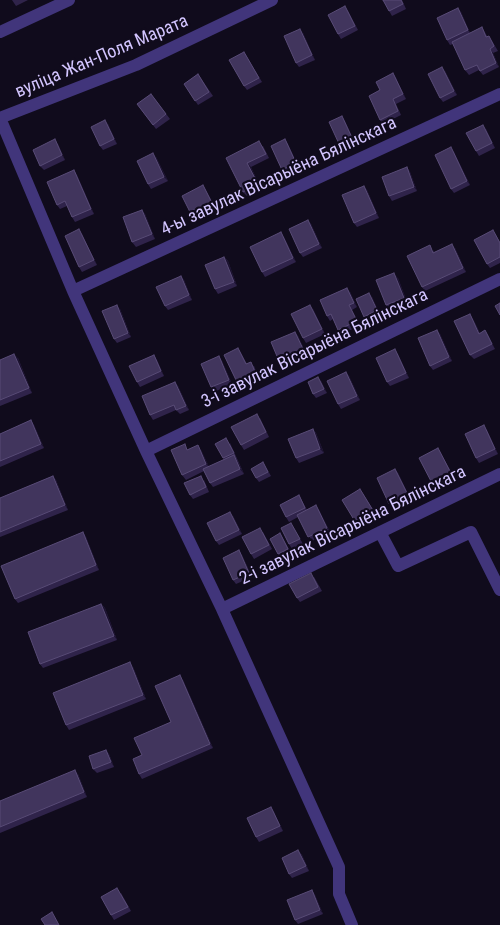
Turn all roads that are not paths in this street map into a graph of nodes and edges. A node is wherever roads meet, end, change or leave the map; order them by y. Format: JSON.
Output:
{"nodes":[{"id":1,"x":69,"y":0,"type":"edge"},
{"id":2,"x":272,"y":0,"type":"edge"},
{"id":3,"x":0,"y":32,"type":"edge"},
{"id":4,"x":500,"y":94,"type":"edge"},
{"id":5,"x":0,"y":118,"type":"edge"},
{"id":6,"x":500,"y":280,"type":"edge"},
{"id":7,"x":73,"y":291,"type":"junction"},
{"id":8,"x":146,"y":451,"type":"junction"},
{"id":9,"x":500,"y":474,"type":"edge"},
{"id":10,"x":380,"y":532,"type":"junction"},
{"id":11,"x":500,"y":590,"type":"edge"},
{"id":12,"x":222,"y":610,"type":"junction"},
{"id":13,"x":352,"y":925,"type":"edge"}],
"edges":[{"from":1,"to":3,"type":"street"},
{"from":2,"to":5,"type":"street","name":"вуліца Жан-Поля Марата"},
{"from":4,"to":7,"type":"street","name":"4-ы завулак Вісарыёна Бялінскага"},
{"from":5,"to":7,"type":"street"},
{"from":6,"to":8,"type":"street","name":"3-і завулак Вісарыёна Бялінскага"},
{"from":7,"to":8,"type":"street"},
{"from":8,"to":12,"type":"street"},
{"from":9,"to":10,"type":"street","name":"2-і завулак Вісарыёна Бялінскага"},
{"from":10,"to":11,"type":"street"},
{"from":10,"to":12,"type":"street","name":"2-і завулак Вісарыёна Бялінскага"},
{"from":12,"to":13,"type":"street"}]}
